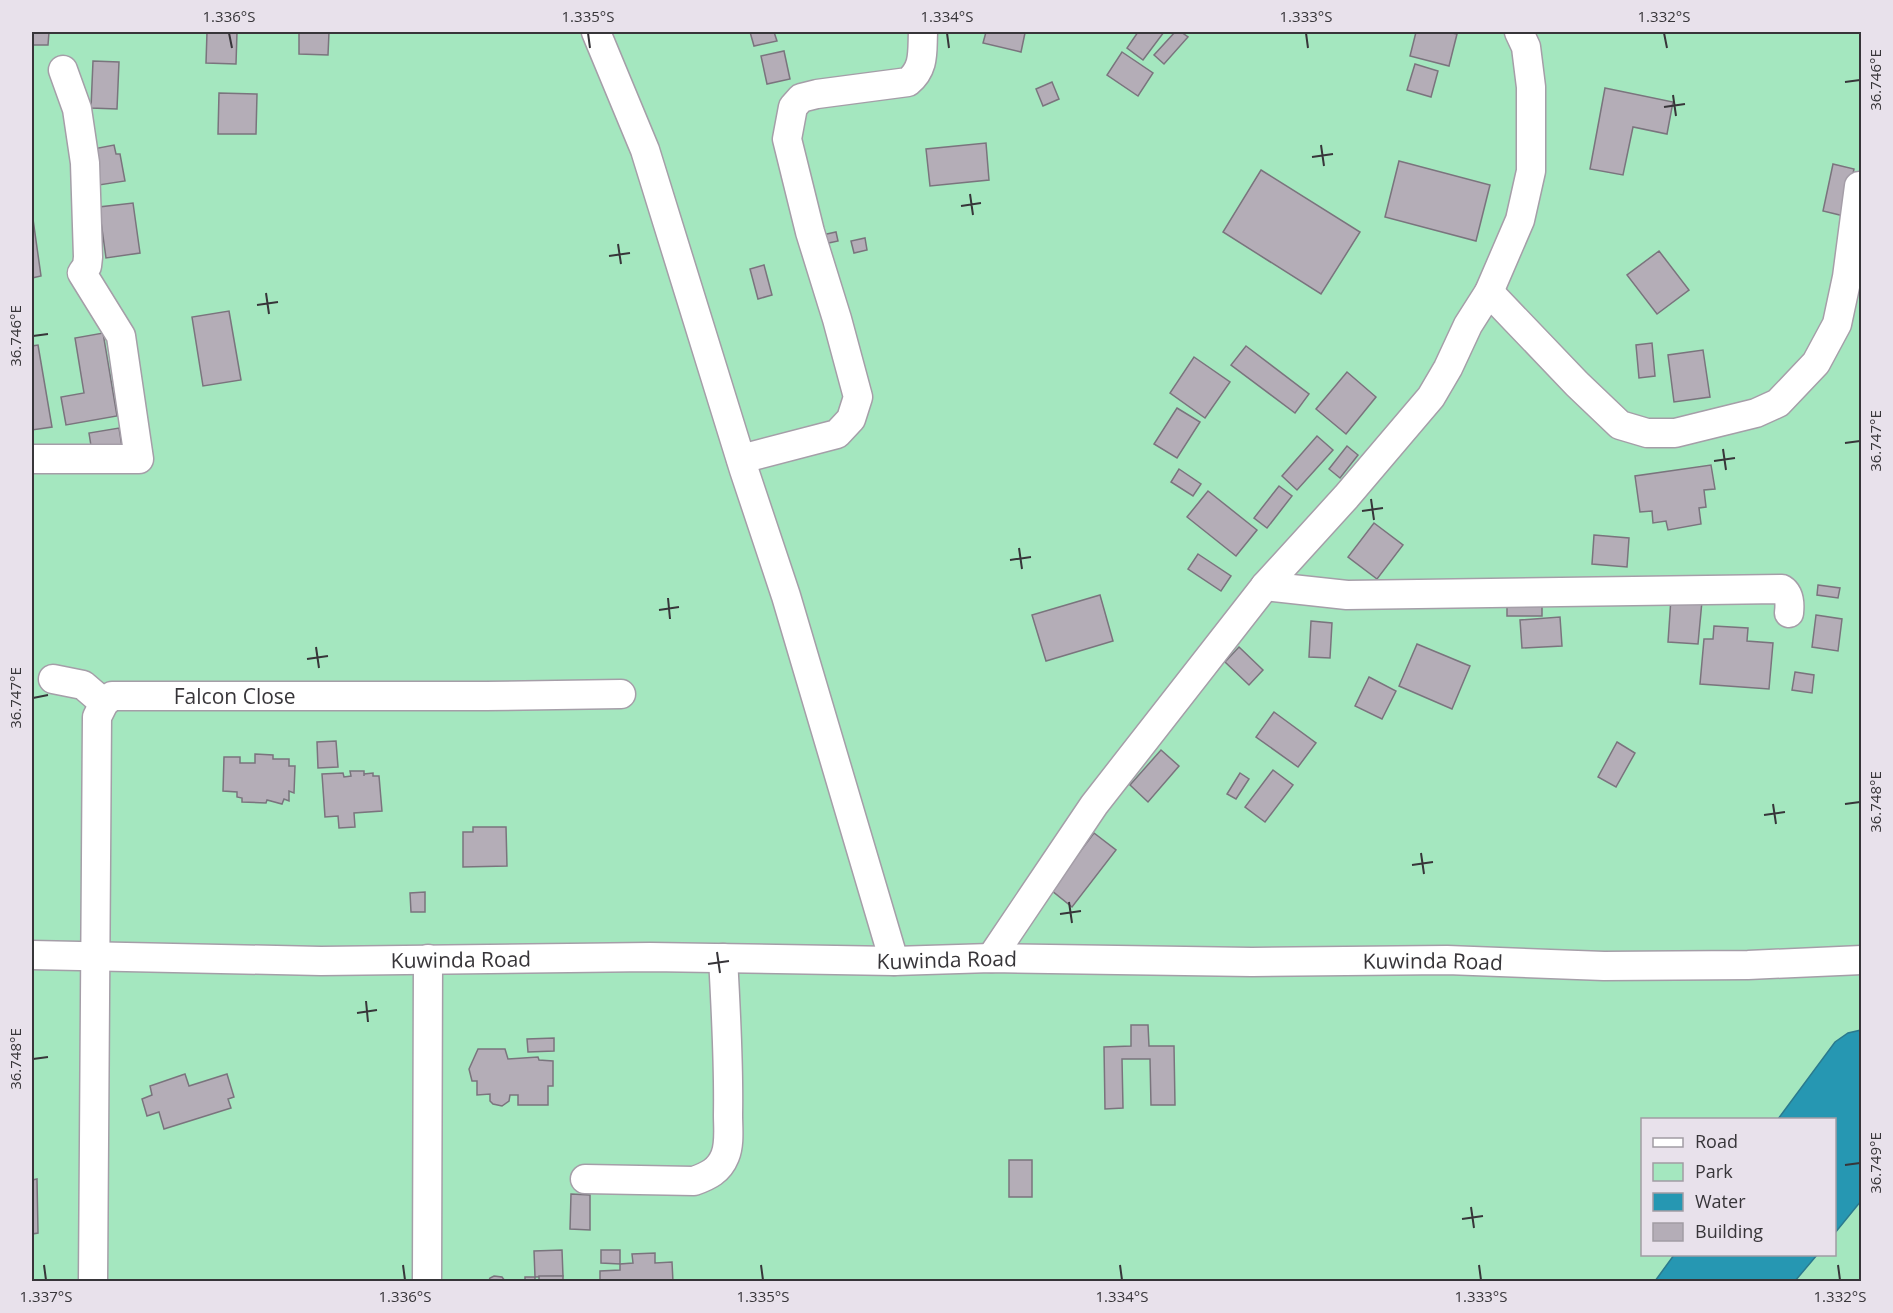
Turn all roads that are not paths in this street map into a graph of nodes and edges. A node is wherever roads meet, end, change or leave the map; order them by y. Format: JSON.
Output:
{"nodes":[{"id":1,"x":596,"y":32,"type":"edge"},
{"id":2,"x":924,"y":32,"type":"edge"},
{"id":3,"x":1519,"y":32,"type":"edge"},
{"id":4,"x":63,"y":70,"type":"dead end"},
{"id":5,"x":1859,"y":186,"type":"dead end"},
{"id":6,"x":1489,"y":292,"type":"junction"},
{"id":7,"x":32,"y":459,"type":"edge"},
{"id":8,"x":741,"y":459,"type":"junction"},
{"id":9,"x":1265,"y":586,"type":"junction"},
{"id":10,"x":1789,"y":613,"type":"dead end"},
{"id":11,"x":53,"y":679,"type":"dead end"},
{"id":12,"x":621,"y":694,"type":"dead end"},
{"id":13,"x":104,"y":703,"type":"junction"},
{"id":14,"x":32,"y":955,"type":"edge"},
{"id":15,"x":96,"y":956,"type":"junction"},
{"id":16,"x":723,"y":958,"type":"junction"},
{"id":17,"x":991,"y":958,"type":"junction"},
{"id":18,"x":428,"y":959,"type":"junction"},
{"id":19,"x":1862,"y":960,"type":"edge"},
{"id":20,"x":894,"y":962,"type":"junction"},
{"id":21,"x":585,"y":1179,"type":"dead end"},
{"id":22,"x":93,"y":1281,"type":"edge"},
{"id":23,"x":426,"y":1281,"type":"edge"}],
"edges":[{"from":1,"to":8,"type":"street"},
{"from":2,"to":8,"type":"street"},
{"from":3,"to":6,"type":"street"},
{"from":4,"to":7,"type":"street"},
{"from":5,"to":6,"type":"street"},
{"from":6,"to":9,"type":"street"},
{"from":8,"to":20,"type":"street"},
{"from":9,"to":10,"type":"street"},
{"from":9,"to":17,"type":"street"},
{"from":11,"to":13,"type":"street"},
{"from":12,"to":13,"type":"street","name":"Falcon Close"},
{"from":13,"to":15,"type":"street"},
{"from":14,"to":15,"type":"street","name":"Kuwinda Road"},
{"from":15,"to":18,"type":"street","name":"Kuwinda Road"},
{"from":15,"to":22,"type":"street"},
{"from":16,"to":18,"type":"street","name":"Kuwinda Road"},
{"from":16,"to":20,"type":"street","name":"Kuwinda Road"},
{"from":16,"to":21,"type":"street"},
{"from":17,"to":19,"type":"street","name":"Kuwinda Road"},
{"from":17,"to":20,"type":"street","name":"Kuwinda Road"},
{"from":18,"to":23,"type":"street"}]}
